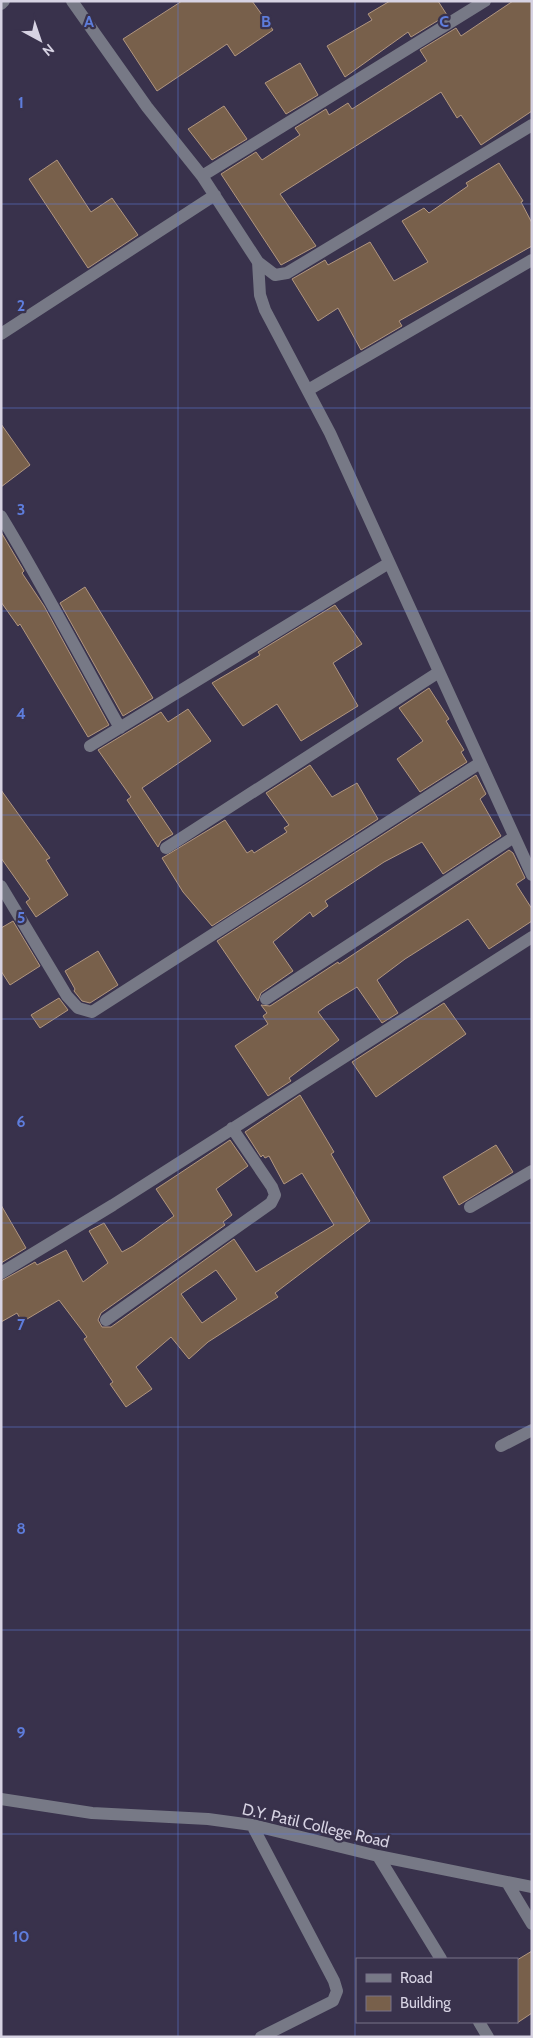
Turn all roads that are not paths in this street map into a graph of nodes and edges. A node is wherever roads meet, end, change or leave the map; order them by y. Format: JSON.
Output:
{"nodes":[{"id":1,"x":4,"y":1,"type":"edge"},
{"id":2,"x":72,"y":1,"type":"edge"},
{"id":3,"x":485,"y":1,"type":"edge"},
{"id":4,"x":1,"y":4,"type":"edge"},
{"id":5,"x":532,"y":125,"type":"edge"},
{"id":6,"x":202,"y":176,"type":"junction"},
{"id":7,"x":215,"y":196,"type":"junction"},
{"id":8,"x":532,"y":260,"type":"edge"},
{"id":9,"x":258,"y":262,"type":"junction"},
{"id":10,"x":1,"y":334,"type":"edge"},
{"id":11,"x":308,"y":390,"type":"junction"},
{"id":12,"x":1,"y":516,"type":"edge"},
{"id":13,"x":389,"y":563,"type":"junction"},
{"id":14,"x":439,"y":672,"type":"junction"},
{"id":15,"x":120,"y":728,"type":"junction"},
{"id":16,"x":90,"y":746,"type":"dead end"},
{"id":17,"x":480,"y":763,"type":"junction"},
{"id":18,"x":514,"y":837,"type":"junction"},
{"id":19,"x":166,"y":848,"type":"dead end"},
{"id":20,"x":532,"y":875,"type":"edge"},
{"id":21,"x":1,"y":886,"type":"edge"},
{"id":22,"x":532,"y":937,"type":"edge"},
{"id":23,"x":266,"y":999,"type":"dead end"},
{"id":24,"x":232,"y":1128,"type":"junction"},
{"id":25,"x":532,"y":1171,"type":"edge"},
{"id":26,"x":470,"y":1207,"type":"dead end"},
{"id":27,"x":1,"y":1273,"type":"edge"},
{"id":28,"x":106,"y":1320,"type":"dead end"},
{"id":29,"x":532,"y":1430,"type":"edge"},
{"id":30,"x":501,"y":1446,"type":"dead end"},
{"id":31,"x":1,"y":1799,"type":"edge"},
{"id":32,"x":252,"y":1825,"type":"junction"},
{"id":33,"x":378,"y":1856,"type":"junction"},
{"id":34,"x":508,"y":1884,"type":"junction"},
{"id":35,"x":532,"y":1887,"type":"edge"},
{"id":36,"x":532,"y":1924,"type":"edge"},
{"id":37,"x":440,"y":1958,"type":"edge"},
{"id":38,"x":480,"y":2023,"type":"edge"},
{"id":39,"x":261,"y":2037,"type":"edge"},
{"id":40,"x":488,"y":2037,"type":"edge"}],
"edges":[{"from":1,"to":4,"type":"street"},
{"from":2,"to":6,"type":"street"},
{"from":3,"to":6,"type":"street"},
{"from":5,"to":9,"type":"street"},
{"from":6,"to":7,"type":"street"},
{"from":7,"to":9,"type":"street"},
{"from":7,"to":10,"type":"street"},
{"from":8,"to":11,"type":"street"},
{"from":9,"to":11,"type":"street"},
{"from":11,"to":13,"type":"street"},
{"from":12,"to":15,"type":"street"},
{"from":13,"to":14,"type":"street"},
{"from":13,"to":15,"type":"street"},
{"from":14,"to":17,"type":"street"},
{"from":14,"to":19,"type":"street"},
{"from":15,"to":16,"type":"street"},
{"from":17,"to":18,"type":"street"},
{"from":17,"to":21,"type":"street"},
{"from":18,"to":20,"type":"street"},
{"from":18,"to":23,"type":"street"},
{"from":22,"to":24,"type":"street"},
{"from":24,"to":27,"type":"street"},
{"from":24,"to":28,"type":"street"},
{"from":25,"to":26,"type":"street"},
{"from":29,"to":30,"type":"street"},
{"from":31,"to":32,"type":"street","name":"D.Y. Patil College Road"},
{"from":32,"to":33,"type":"street","name":"D.Y. Patil College Road"},
{"from":32,"to":39,"type":"street"},
{"from":33,"to":34,"type":"street","name":"D.Y. Patil College Road"},
{"from":33,"to":37,"type":"street"},
{"from":34,"to":35,"type":"street","name":"D.Y. Patil College Road"},
{"from":34,"to":36,"type":"street"},
{"from":38,"to":40,"type":"street"}]}
